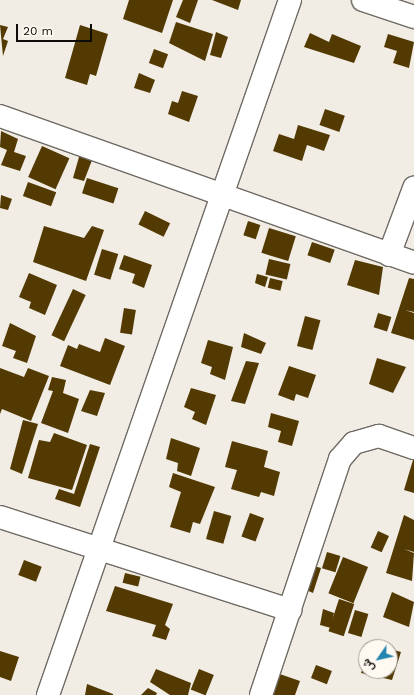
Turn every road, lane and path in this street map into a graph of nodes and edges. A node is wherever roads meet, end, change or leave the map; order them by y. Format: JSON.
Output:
{"nodes":[{"id":1,"x":290,"y":0,"type":"edge"},
{"id":2,"x":363,"y":0,"type":"edge"},
{"id":3,"x":414,"y":17,"type":"edge"},
{"id":4,"x":0,"y":116,"type":"edge"},
{"id":5,"x":414,"y":188,"type":"edge"},
{"id":6,"x":220,"y":196,"type":"junction"},
{"id":7,"x":389,"y":254,"type":"junction"},
{"id":8,"x":414,"y":263,"type":"edge"},
{"id":9,"x":414,"y":448,"type":"edge"},
{"id":10,"x":0,"y":517,"type":"edge"},
{"id":11,"x":98,"y":549,"type":"junction"},
{"id":12,"x":290,"y":610,"type":"junction"},
{"id":13,"x":48,"y":695,"type":"edge"},
{"id":14,"x":261,"y":695,"type":"edge"}],
"edges":[{"from":1,"to":6,"type":"street"},
{"from":2,"to":3,"type":"street"},
{"from":4,"to":6,"type":"street"},
{"from":5,"to":7,"type":"street"},
{"from":6,"to":7,"type":"street"},
{"from":6,"to":11,"type":"street"},
{"from":7,"to":8,"type":"street"},
{"from":9,"to":12,"type":"street"},
{"from":10,"to":11,"type":"street"},
{"from":11,"to":12,"type":"street"},
{"from":11,"to":13,"type":"street"},
{"from":12,"to":14,"type":"street"}]}
